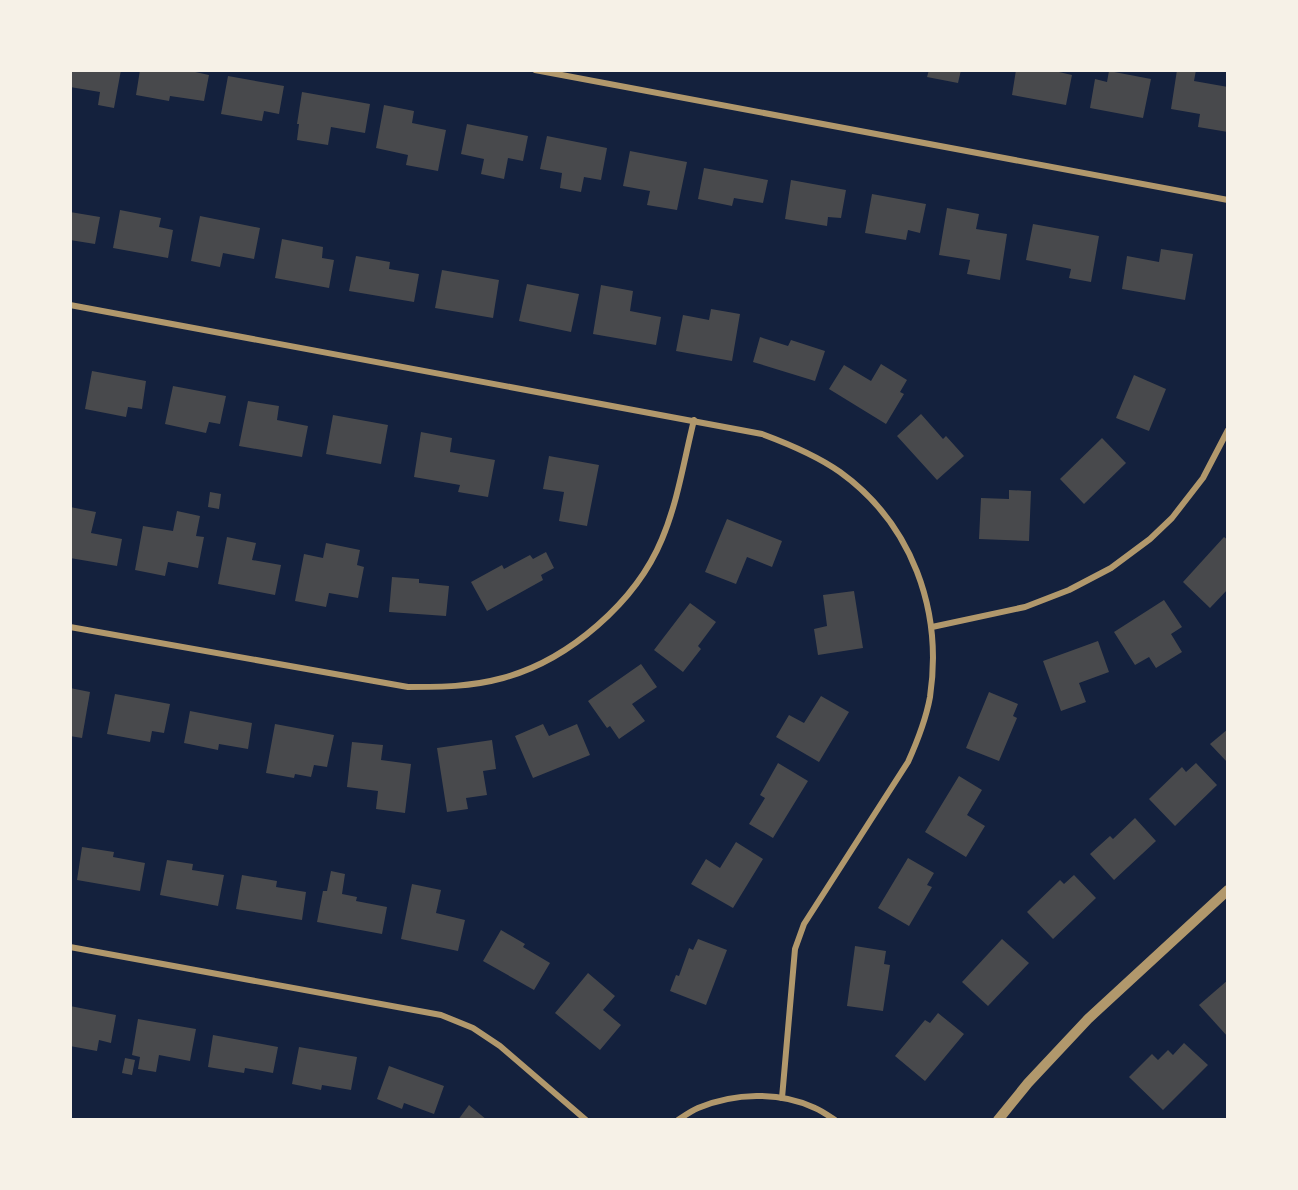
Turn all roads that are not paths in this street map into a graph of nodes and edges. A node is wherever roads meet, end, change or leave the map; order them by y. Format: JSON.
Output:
{"nodes":[{"id":1,"x":535,"y":70,"type":"edge"},
{"id":2,"x":1227,"y":200,"type":"edge"},
{"id":3,"x":70,"y":305,"type":"edge"},
{"id":4,"x":694,"y":420,"type":"junction"},
{"id":5,"x":1227,"y":429,"type":"edge"},
{"id":6,"x":70,"y":627,"type":"edge"},
{"id":7,"x":932,"y":627,"type":"junction"},
{"id":8,"x":1227,"y":890,"type":"edge"},
{"id":9,"x":70,"y":947,"type":"edge"},
{"id":10,"x":782,"y":1098,"type":"junction"},
{"id":11,"x":586,"y":1119,"type":"edge"},
{"id":12,"x":678,"y":1119,"type":"edge"},
{"id":13,"x":836,"y":1119,"type":"edge"},
{"id":14,"x":998,"y":1119,"type":"edge"}],
"edges":[{"from":1,"to":2,"type":"street"},
{"from":3,"to":4,"type":"street"},
{"from":4,"to":6,"type":"street"},
{"from":4,"to":7,"type":"street"},
{"from":5,"to":7,"type":"street"},
{"from":7,"to":10,"type":"street"},
{"from":8,"to":14,"type":"street"},
{"from":9,"to":11,"type":"street"},
{"from":10,"to":12,"type":"street"},
{"from":10,"to":13,"type":"street"}]}
